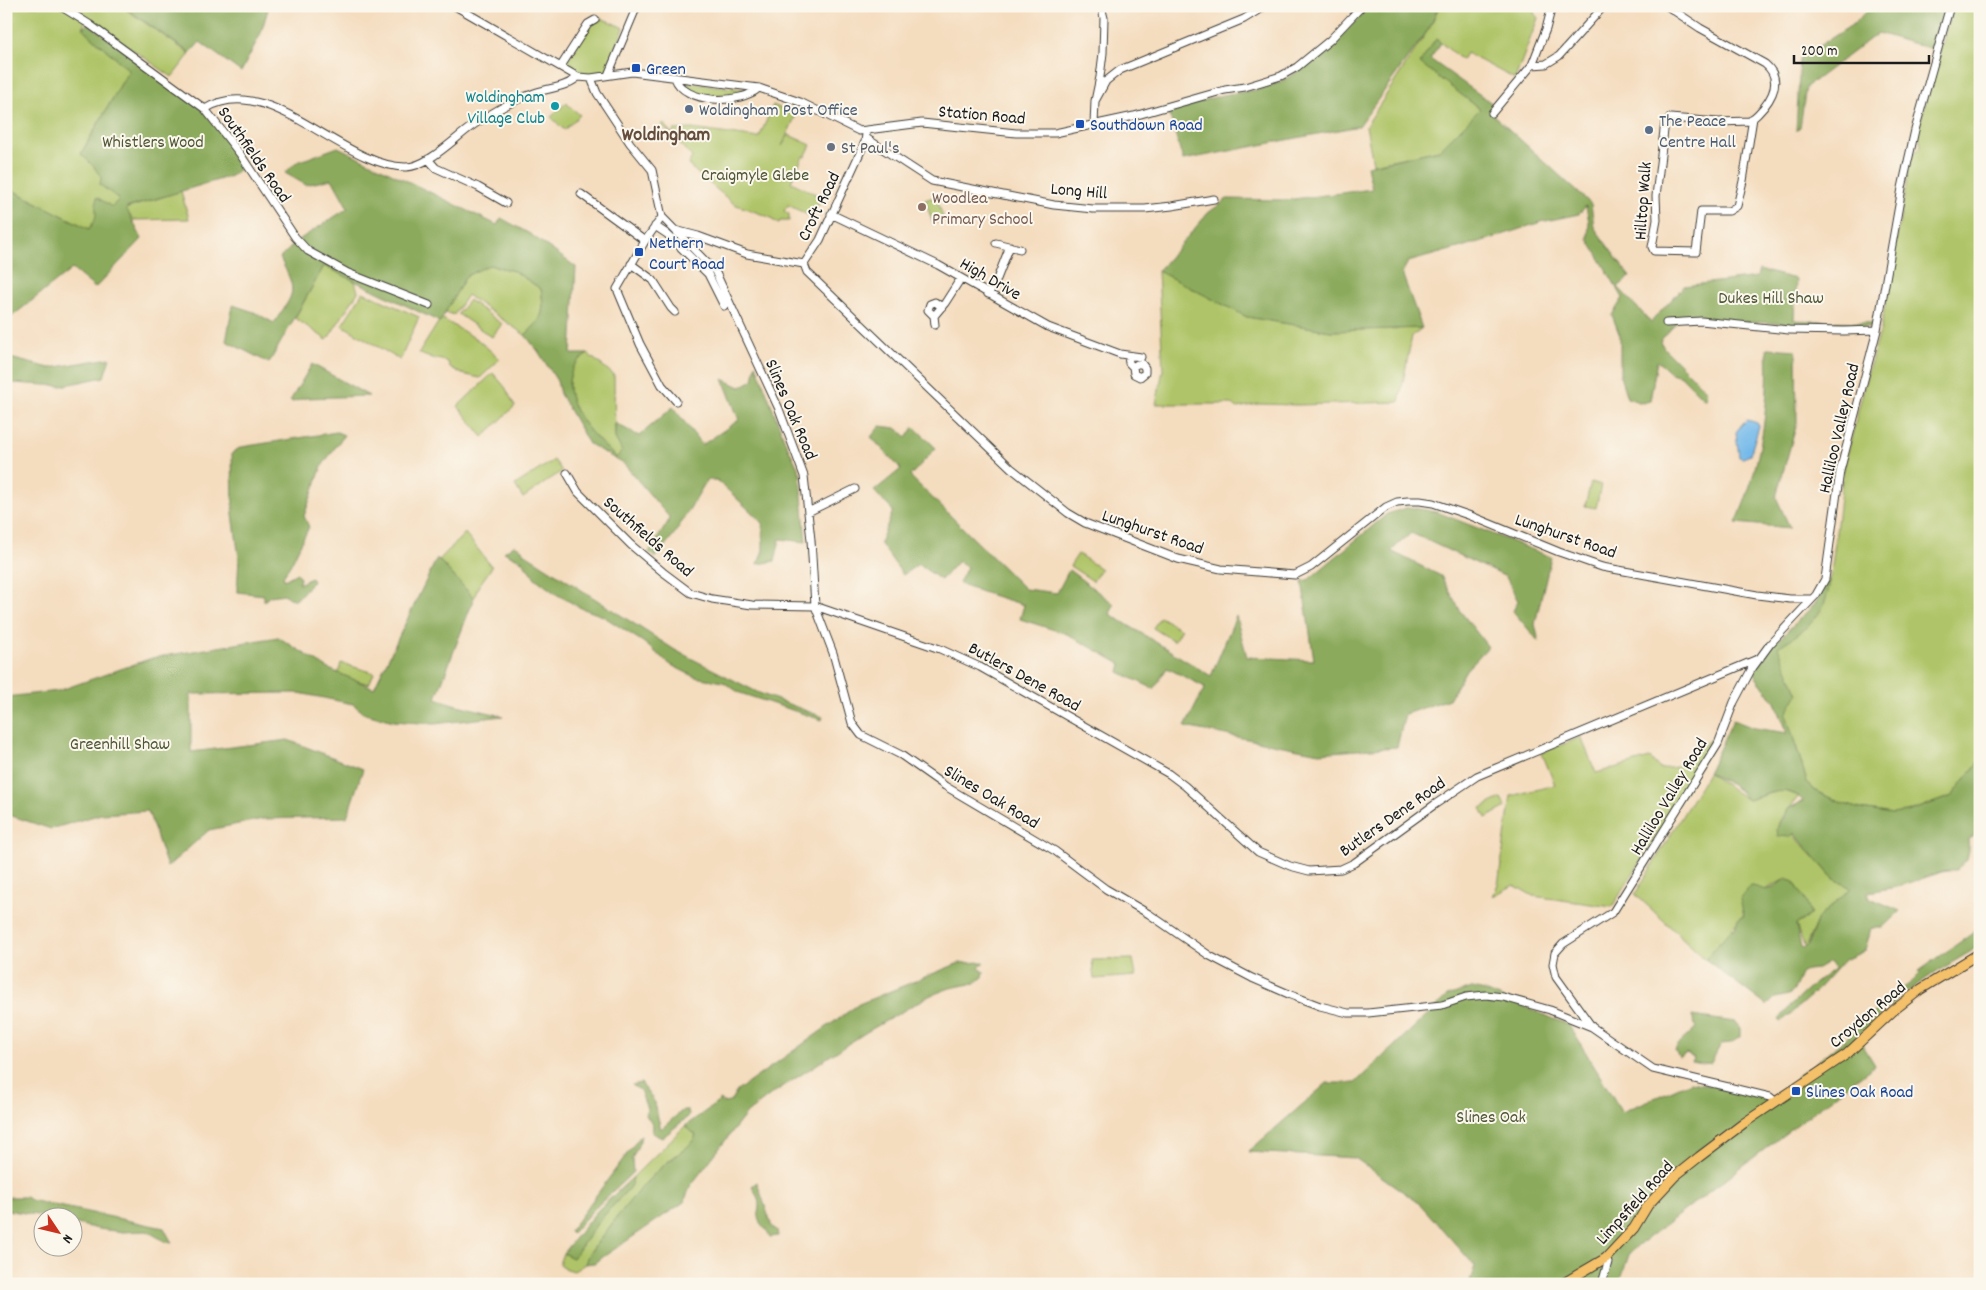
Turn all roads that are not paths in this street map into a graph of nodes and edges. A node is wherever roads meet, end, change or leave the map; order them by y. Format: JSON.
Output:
{"nodes":[{"id":1,"x":60,"y":6,"type":"edge"},
{"id":2,"x":455,"y":6,"type":"edge"},
{"id":3,"x":637,"y":6,"type":"edge"},
{"id":4,"x":1101,"y":6,"type":"edge"},
{"id":5,"x":1265,"y":6,"type":"edge"},
{"id":6,"x":1362,"y":6,"type":"edge"},
{"id":7,"x":1552,"y":6,"type":"edge"},
{"id":8,"x":1604,"y":6,"type":"edge"},
{"id":9,"x":1667,"y":6,"type":"edge"},
{"id":10,"x":1950,"y":6,"type":"edge"},
{"id":11,"x":595,"y":20,"type":"dead end"},
{"id":12,"x":1532,"y":65,"type":"junction"},
{"id":13,"x":561,"y":66,"type":"junction"},
{"id":14,"x":608,"y":75,"type":"junction"},
{"id":15,"x":578,"y":77,"type":"junction"},
{"id":16,"x":591,"y":78,"type":"junction"},
{"id":17,"x":674,"y":78,"type":"junction"},
{"id":18,"x":759,"y":88,"type":"junction"},
{"id":19,"x":1094,"y":101,"type":"junction"},
{"id":20,"x":205,"y":110,"type":"junction"},
{"id":21,"x":1492,"y":113,"type":"dead end"},
{"id":22,"x":1753,"y":118,"type":"junction"},
{"id":23,"x":1094,"y":125,"type":"junction"},
{"id":24,"x":866,"y":135,"type":"junction"},
{"id":25,"x":428,"y":159,"type":"junction"},
{"id":26,"x":581,"y":194,"type":"dead end"},
{"id":27,"x":1214,"y":199,"type":"dead end"},
{"id":28,"x":506,"y":203,"type":"dead end"},
{"id":29,"x":831,"y":214,"type":"junction"},
{"id":30,"x":662,"y":217,"type":"junction"},
{"id":31,"x":655,"y":226,"type":"junction"},
{"id":32,"x":672,"y":230,"type":"junction"},
{"id":33,"x":645,"y":241,"type":"junction"},
{"id":34,"x":996,"y":243,"type":"dead end"},
{"id":35,"x":1010,"y":246,"type":"junction"},
{"id":36,"x":1020,"y":249,"type":"dead end"},
{"id":37,"x":631,"y":264,"type":"junction"},
{"id":38,"x":804,"y":264,"type":"junction"},
{"id":39,"x":961,"y":278,"type":"junction"},
{"id":40,"x":988,"y":294,"type":"junction"},
{"id":41,"x":429,"y":306,"type":"dead end"},
{"id":42,"x":724,"y":306,"type":"dead end"},
{"id":43,"x":942,"y":307,"type":"junction"},
{"id":44,"x":676,"y":312,"type":"dead end"},
{"id":45,"x":934,"y":316,"type":"junction"},
{"id":46,"x":1666,"y":323,"type":"dead end"},
{"id":47,"x":935,"y":325,"type":"dead end"},
{"id":48,"x":1877,"y":330,"type":"junction"},
{"id":49,"x":1128,"y":356,"type":"junction"},
{"id":50,"x":1141,"y":357,"type":"dead end"},
{"id":51,"x":1134,"y":367,"type":"dead end"},
{"id":52,"x":676,"y":401,"type":"dead end"},
{"id":53,"x":567,"y":473,"type":"dead end"},
{"id":54,"x":855,"y":489,"type":"dead end"},
{"id":55,"x":808,"y":512,"type":"junction"},
{"id":56,"x":1812,"y":599,"type":"junction"},
{"id":57,"x":815,"y":606,"type":"junction"},
{"id":58,"x":1760,"y":658,"type":"junction"},
{"id":59,"x":1980,"y":953,"type":"edge"},
{"id":60,"x":1582,"y":1020,"type":"junction"},
{"id":61,"x":1776,"y":1102,"type":"junction"},
{"id":62,"x":1606,"y":1258,"type":"junction"},
{"id":63,"x":1562,"y":1284,"type":"edge"},
{"id":64,"x":1602,"y":1284,"type":"edge"}],
"edges":[{"from":1,"to":20,"type":"street","name":"Southfields Road"},
{"from":2,"to":13,"type":"street"},
{"from":3,"to":14,"type":"street"},
{"from":4,"to":19,"type":"street"},
{"from":5,"to":19,"type":"street"},
{"from":6,"to":23,"type":"street","name":"Station Road"},
{"from":7,"to":12,"type":"street"},
{"from":8,"to":12,"type":"street"},
{"from":9,"to":22,"type":"street"},
{"from":10,"to":48,"type":"street","name":"Halliloo Valley Road"},
{"from":11,"to":13,"type":"street"},
{"from":12,"to":21,"type":"street"},
{"from":13,"to":15,"type":"street"},
{"from":14,"to":16,"type":"street","name":"Station Road"},
{"from":14,"to":17,"type":"street","name":"Station Road"},
{"from":15,"to":16,"type":"street","name":"Station Road"},
{"from":15,"to":25,"type":"street"},
{"from":16,"to":30,"type":"street","name":"Slines Oak Road"},
{"from":17,"to":18,"type":"street","name":"Station Road"},
{"from":17,"to":18,"type":"street"},
{"from":18,"to":24,"type":"street","name":"Station Road"},
{"from":19,"to":23,"type":"street"},
{"from":20,"to":25,"type":"street"},
{"from":20,"to":41,"type":"street","name":"Southfields Road"},
{"from":22,"to":22,"type":"street","name":"Hilltop Walk"},
{"from":23,"to":24,"type":"street","name":"Station Road"},
{"from":24,"to":27,"type":"street","name":"Long Hill"},
{"from":24,"to":29,"type":"street","name":"Croft Road"},
{"from":25,"to":28,"type":"street"},
{"from":26,"to":33,"type":"street"},
{"from":29,"to":38,"type":"street","name":"Croft Road"},
{"from":29,"to":39,"type":"street","name":"High Drive"},
{"from":30,"to":31,"type":"street"},
{"from":30,"to":32,"type":"street","name":"Slines Oak Road"},
{"from":31,"to":33,"type":"street"},
{"from":31,"to":42,"type":"street"},
{"from":32,"to":38,"type":"street"},
{"from":32,"to":55,"type":"street","name":"Slines Oak Road"},
{"from":33,"to":37,"type":"street"},
{"from":34,"to":35,"type":"street"},
{"from":35,"to":36,"type":"street"},
{"from":35,"to":40,"type":"street"},
{"from":37,"to":44,"type":"street"},
{"from":37,"to":52,"type":"street"},
{"from":38,"to":56,"type":"street","name":"Lunghurst Road"},
{"from":39,"to":40,"type":"street","name":"High Drive"},
{"from":39,"to":43,"type":"street"},
{"from":40,"to":49,"type":"street","name":"High Drive"},
{"from":43,"to":45,"type":"street"},
{"from":43,"to":45,"type":"street"},
{"from":45,"to":47,"type":"street"},
{"from":46,"to":48,"type":"street"},
{"from":48,"to":56,"type":"street","name":"Halliloo Valley Road"},
{"from":49,"to":50,"type":"street","name":"High Drive"},
{"from":49,"to":51,"type":"street"},
{"from":53,"to":57,"type":"street","name":"Southfields Road"},
{"from":54,"to":55,"type":"street"},
{"from":55,"to":57,"type":"street","name":"Slines Oak Road"},
{"from":56,"to":58,"type":"street","name":"Halliloo Valley Road"},
{"from":57,"to":58,"type":"street","name":"Butlers Dene Road"},
{"from":57,"to":60,"type":"street","name":"Slines Oak Road"},
{"from":58,"to":60,"type":"street","name":"Halliloo Valley Road"},
{"from":59,"to":61,"type":"main road","name":"Croydon Road"},
{"from":60,"to":61,"type":"street","name":"Slines Oak Road"},
{"from":61,"to":62,"type":"main road","name":"Limpsfield Road"},
{"from":62,"to":63,"type":"main road","name":"Limpsfield Road"},
{"from":62,"to":64,"type":"street"}]}
